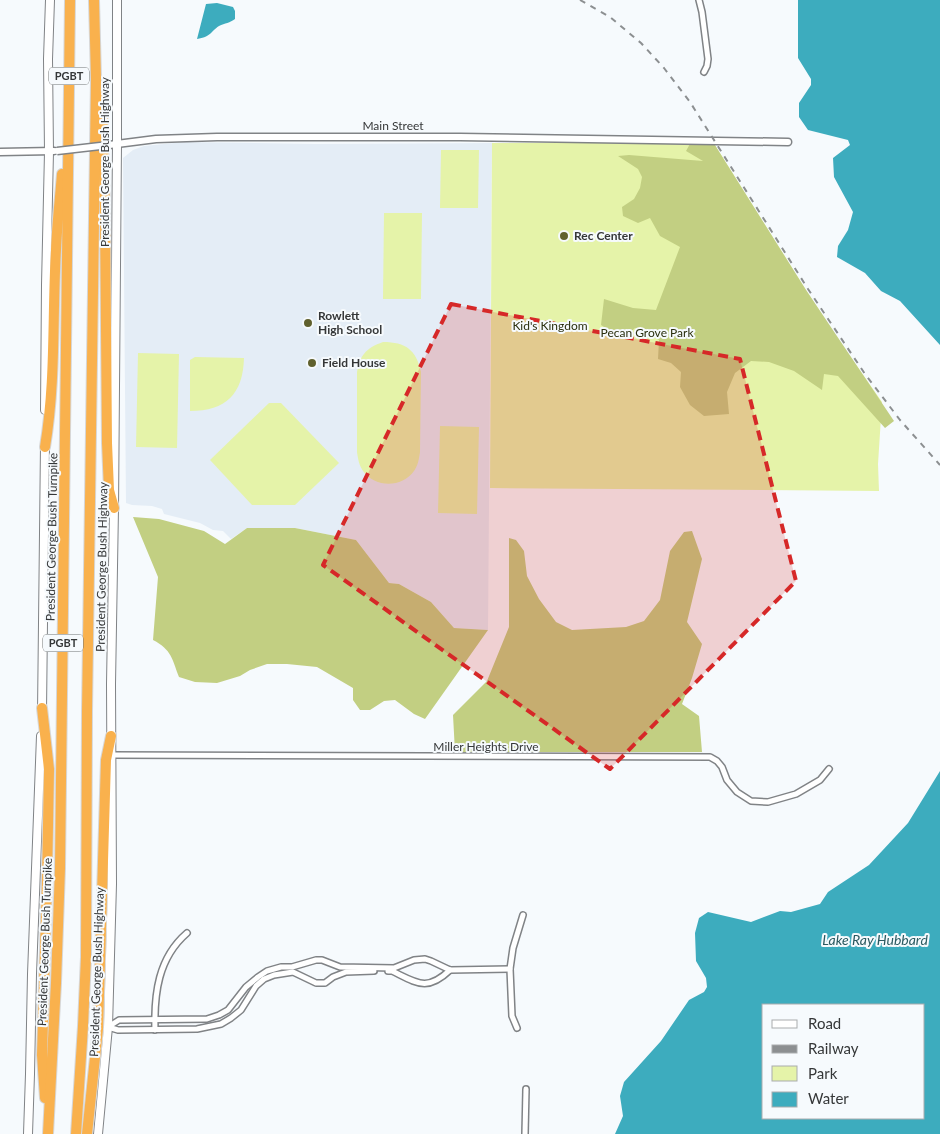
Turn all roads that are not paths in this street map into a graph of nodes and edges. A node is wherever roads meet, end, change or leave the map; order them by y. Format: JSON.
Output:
{"nodes":[{"id":1,"x":50,"y":0,"type":"edge"},
{"id":2,"x":70,"y":0,"type":"edge"},
{"id":3,"x":94,"y":0,"type":"edge"},
{"id":4,"x":117,"y":0,"type":"edge"},
{"id":5,"x":699,"y":0,"type":"edge"},
{"id":6,"x":704,"y":72,"type":"dead end"},
{"id":7,"x":96,"y":79,"type":"junction"},
{"id":8,"x":788,"y":142,"type":"dead end"},
{"id":9,"x":113,"y":144,"type":"junction"},
{"id":10,"x":53,"y":151,"type":"junction"},
{"id":11,"x":68,"y":151,"type":"junction"},
{"id":12,"x":0,"y":152,"type":"edge"},
{"id":13,"x":45,"y":447,"type":"junction"},
{"id":14,"x":114,"y":508,"type":"junction"},
{"id":15,"x":42,"y":708,"type":"junction"},
{"id":16,"x":111,"y":736,"type":"junction"},
{"id":17,"x":112,"y":755,"type":"junction"},
{"id":18,"x":829,"y":768,"type":"dead end"},
{"id":19,"x":523,"y":915,"type":"dead end"},
{"id":20,"x":187,"y":933,"type":"dead end"},
{"id":21,"x":366,"y":969,"type":"junction"},
{"id":22,"x":510,"y":969,"type":"junction"},
{"id":23,"x":450,"y":970,"type":"junction"},
{"id":24,"x":258,"y":981,"type":"junction"},
{"id":25,"x":155,"y":1019,"type":"junction"},
{"id":26,"x":108,"y":1026,"type":"junction"},
{"id":27,"x":517,"y":1028,"type":"dead end"},
{"id":28,"x":155,"y":1030,"type":"junction"},
{"id":29,"x":526,"y":1089,"type":"dead end"},
{"id":30,"x":29,"y":1118,"type":"junction"},
{"id":31,"x":98,"y":1133,"type":"edge"},
{"id":32,"x":28,"y":1134,"type":"edge"},
{"id":33,"x":32,"y":1134,"type":"edge"},
{"id":34,"x":48,"y":1134,"type":"edge"},
{"id":35,"x":76,"y":1134,"type":"edge"},
{"id":36,"x":87,"y":1134,"type":"edge"},
{"id":37,"x":525,"y":1134,"type":"edge"}],
"edges":[{"from":1,"to":10,"type":"main road"},
{"from":2,"to":11,"type":"highway","name":"President George Bush Turnpike","number":"PGBT"},
{"from":3,"to":7,"type":"highway","number":"PGBT"},
{"from":4,"to":9,"type":"main road","name":"President George Bush Highway"},
{"from":5,"to":6,"type":"street"},
{"from":7,"to":14,"type":"highway"},
{"from":7,"to":35,"type":"highway","number":"PGBT"},
{"from":8,"to":9,"type":"street","name":"Main Street"},
{"from":9,"to":10,"type":"street","name":"Main Street","bridge":true},
{"from":9,"to":14,"type":"main road","name":"President George Bush Highway"},
{"from":10,"to":12,"type":"street","name":"Main Street"},
{"from":10,"to":13,"type":"main road"},
{"from":11,"to":13,"type":"highway"},
{"from":11,"to":34,"type":"highway","name":"President George Bush Turnpike","number":"PGBT"},
{"from":13,"to":15,"type":"main road"},
{"from":14,"to":16,"type":"main road","name":"President George Bush Highway"},
{"from":15,"to":30,"type":"main road"},
{"from":15,"to":34,"type":"highway"},
{"from":16,"to":17,"type":"main road","name":"President George Bush Highway"},
{"from":16,"to":36,"type":"highway"},
{"from":17,"to":18,"type":"street","name":"Miller Heights Drive"},
{"from":17,"to":26,"type":"main road","name":"President George Bush Highway"},
{"from":19,"to":22,"type":"street"},
{"from":20,"to":25,"type":"street"},
{"from":21,"to":23,"type":"street"},
{"from":21,"to":23,"type":"street"},
{"from":21,"to":24,"type":"street"},
{"from":21,"to":24,"type":"street"},
{"from":22,"to":23,"type":"street"},
{"from":22,"to":27,"type":"street"},
{"from":24,"to":25,"type":"street"},
{"from":24,"to":28,"type":"street"},
{"from":25,"to":26,"type":"street"},
{"from":25,"to":28,"type":"street"},
{"from":26,"to":28,"type":"street"},
{"from":26,"to":31,"type":"main road","name":"President George Bush Highway"},
{"from":29,"to":37,"type":"street"},
{"from":30,"to":32,"type":"main road"},
{"from":30,"to":33,"type":"main road"}]}
